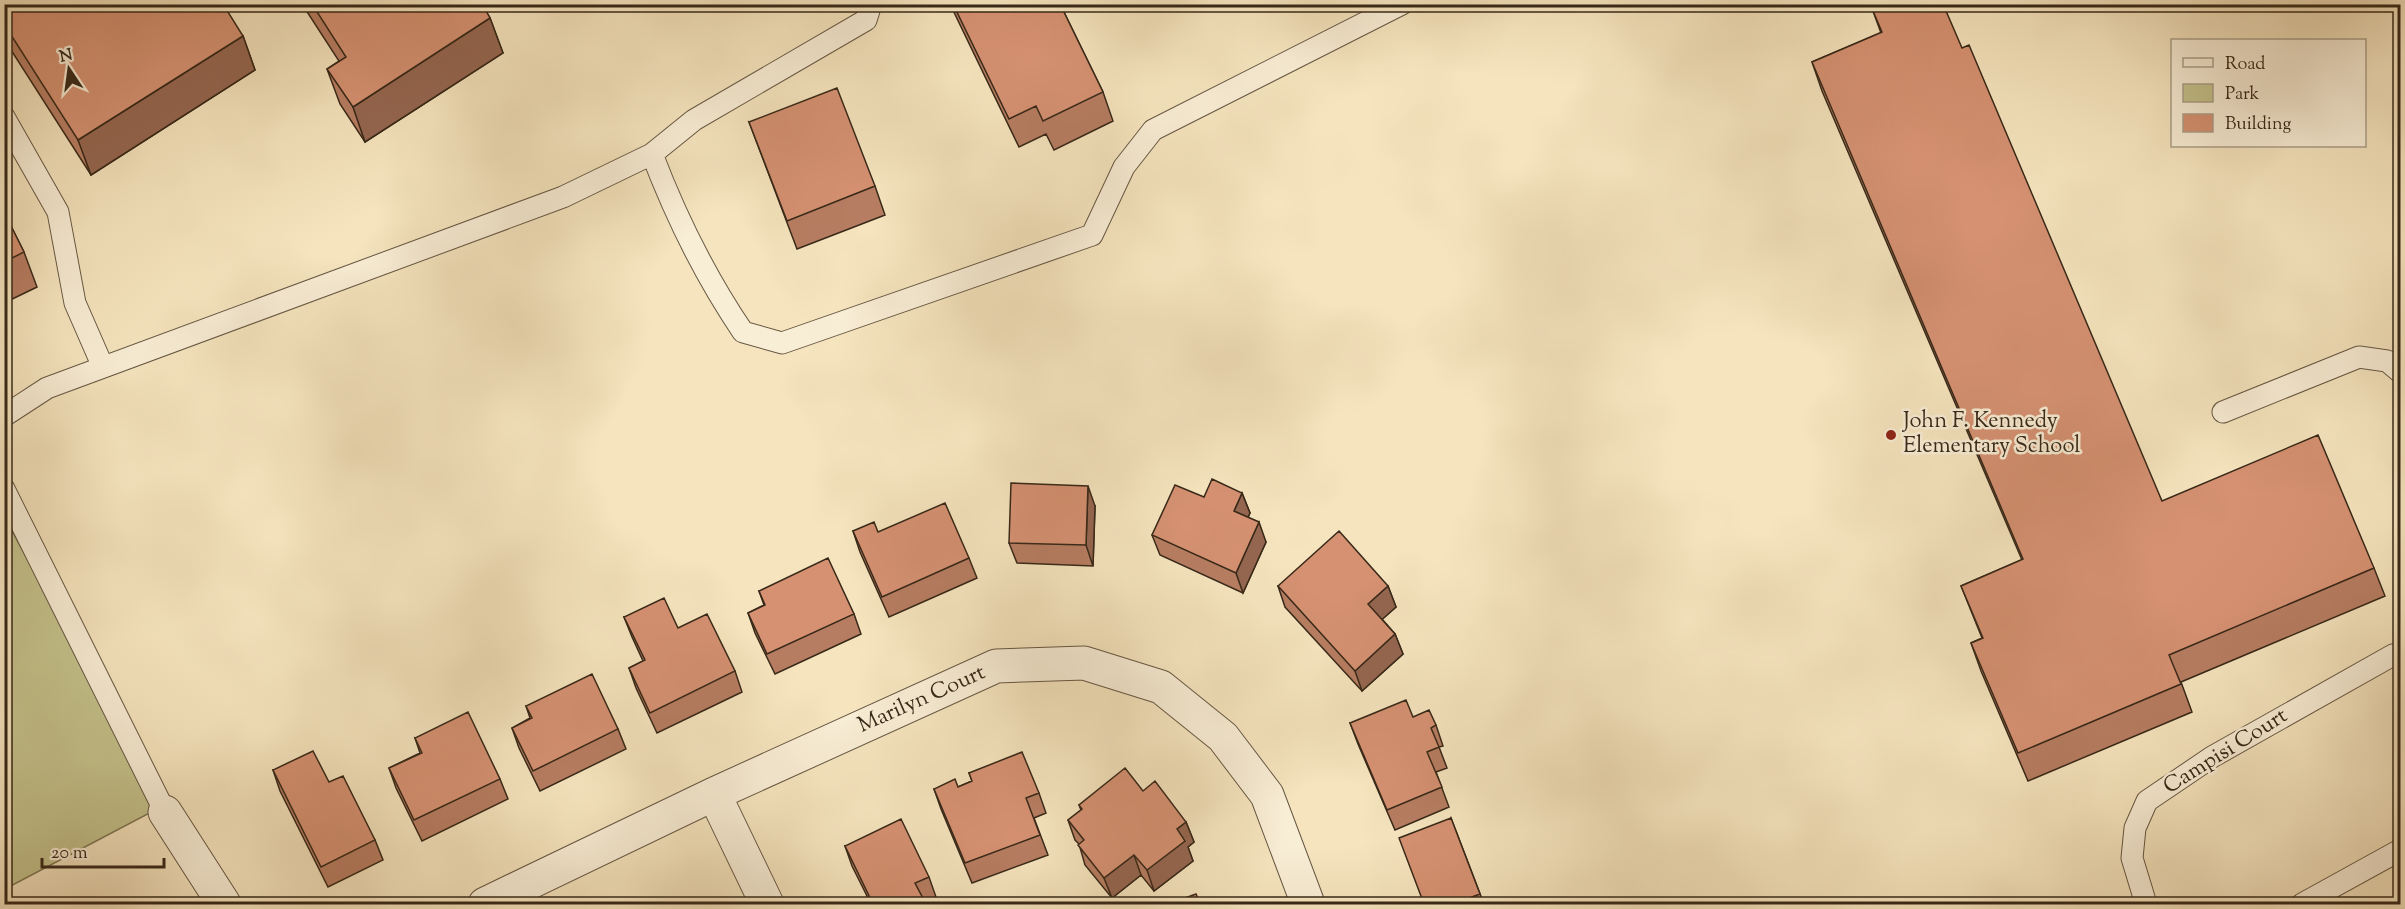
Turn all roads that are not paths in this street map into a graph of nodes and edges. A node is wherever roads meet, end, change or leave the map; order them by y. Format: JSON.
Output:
{"nodes":[{"id":1,"x":871,"y":4,"type":"edge"},
{"id":2,"x":1402,"y":4,"type":"edge"},
{"id":3,"x":4,"y":117,"type":"edge"},
{"id":4,"x":652,"y":154,"type":"junction"},
{"id":5,"x":103,"y":367,"type":"junction"},
{"id":6,"x":2400,"y":372,"type":"edge"},
{"id":7,"x":2223,"y":412,"type":"dead end"},
{"id":8,"x":4,"y":416,"type":"edge"},
{"id":9,"x":4,"y":489,"type":"edge"},
{"id":10,"x":2400,"y":654,"type":"edge"},
{"id":11,"x":714,"y":794,"type":"junction"},
{"id":12,"x":165,"y":812,"type":"joint"},
{"id":13,"x":2400,"y":850,"type":"edge"},
{"id":14,"x":224,"y":904,"type":"edge"},
{"id":15,"x":485,"y":904,"type":"edge"},
{"id":16,"x":767,"y":904,"type":"edge"},
{"id":17,"x":1308,"y":904,"type":"edge"},
{"id":18,"x":2146,"y":904,"type":"edge"},
{"id":19,"x":2302,"y":904,"type":"edge"}],
"edges":[{"from":1,"to":4,"type":"lane"},
{"from":2,"to":4,"type":"lane"},
{"from":3,"to":5,"type":"lane"},
{"from":4,"to":5,"type":"lane"},
{"from":5,"to":8,"type":"lane"},
{"from":6,"to":7,"type":"lane"},
{"from":9,"to":12,"type":"lane"},
{"from":10,"to":18,"type":"lane","name":"Campisi Court"},
{"from":11,"to":15,"type":"street","name":"Marilyn Court"},
{"from":11,"to":16,"type":"street"},
{"from":11,"to":17,"type":"street","name":"Marilyn Court"},
{"from":12,"to":14,"type":"street"},
{"from":13,"to":19,"type":"lane"}]}
